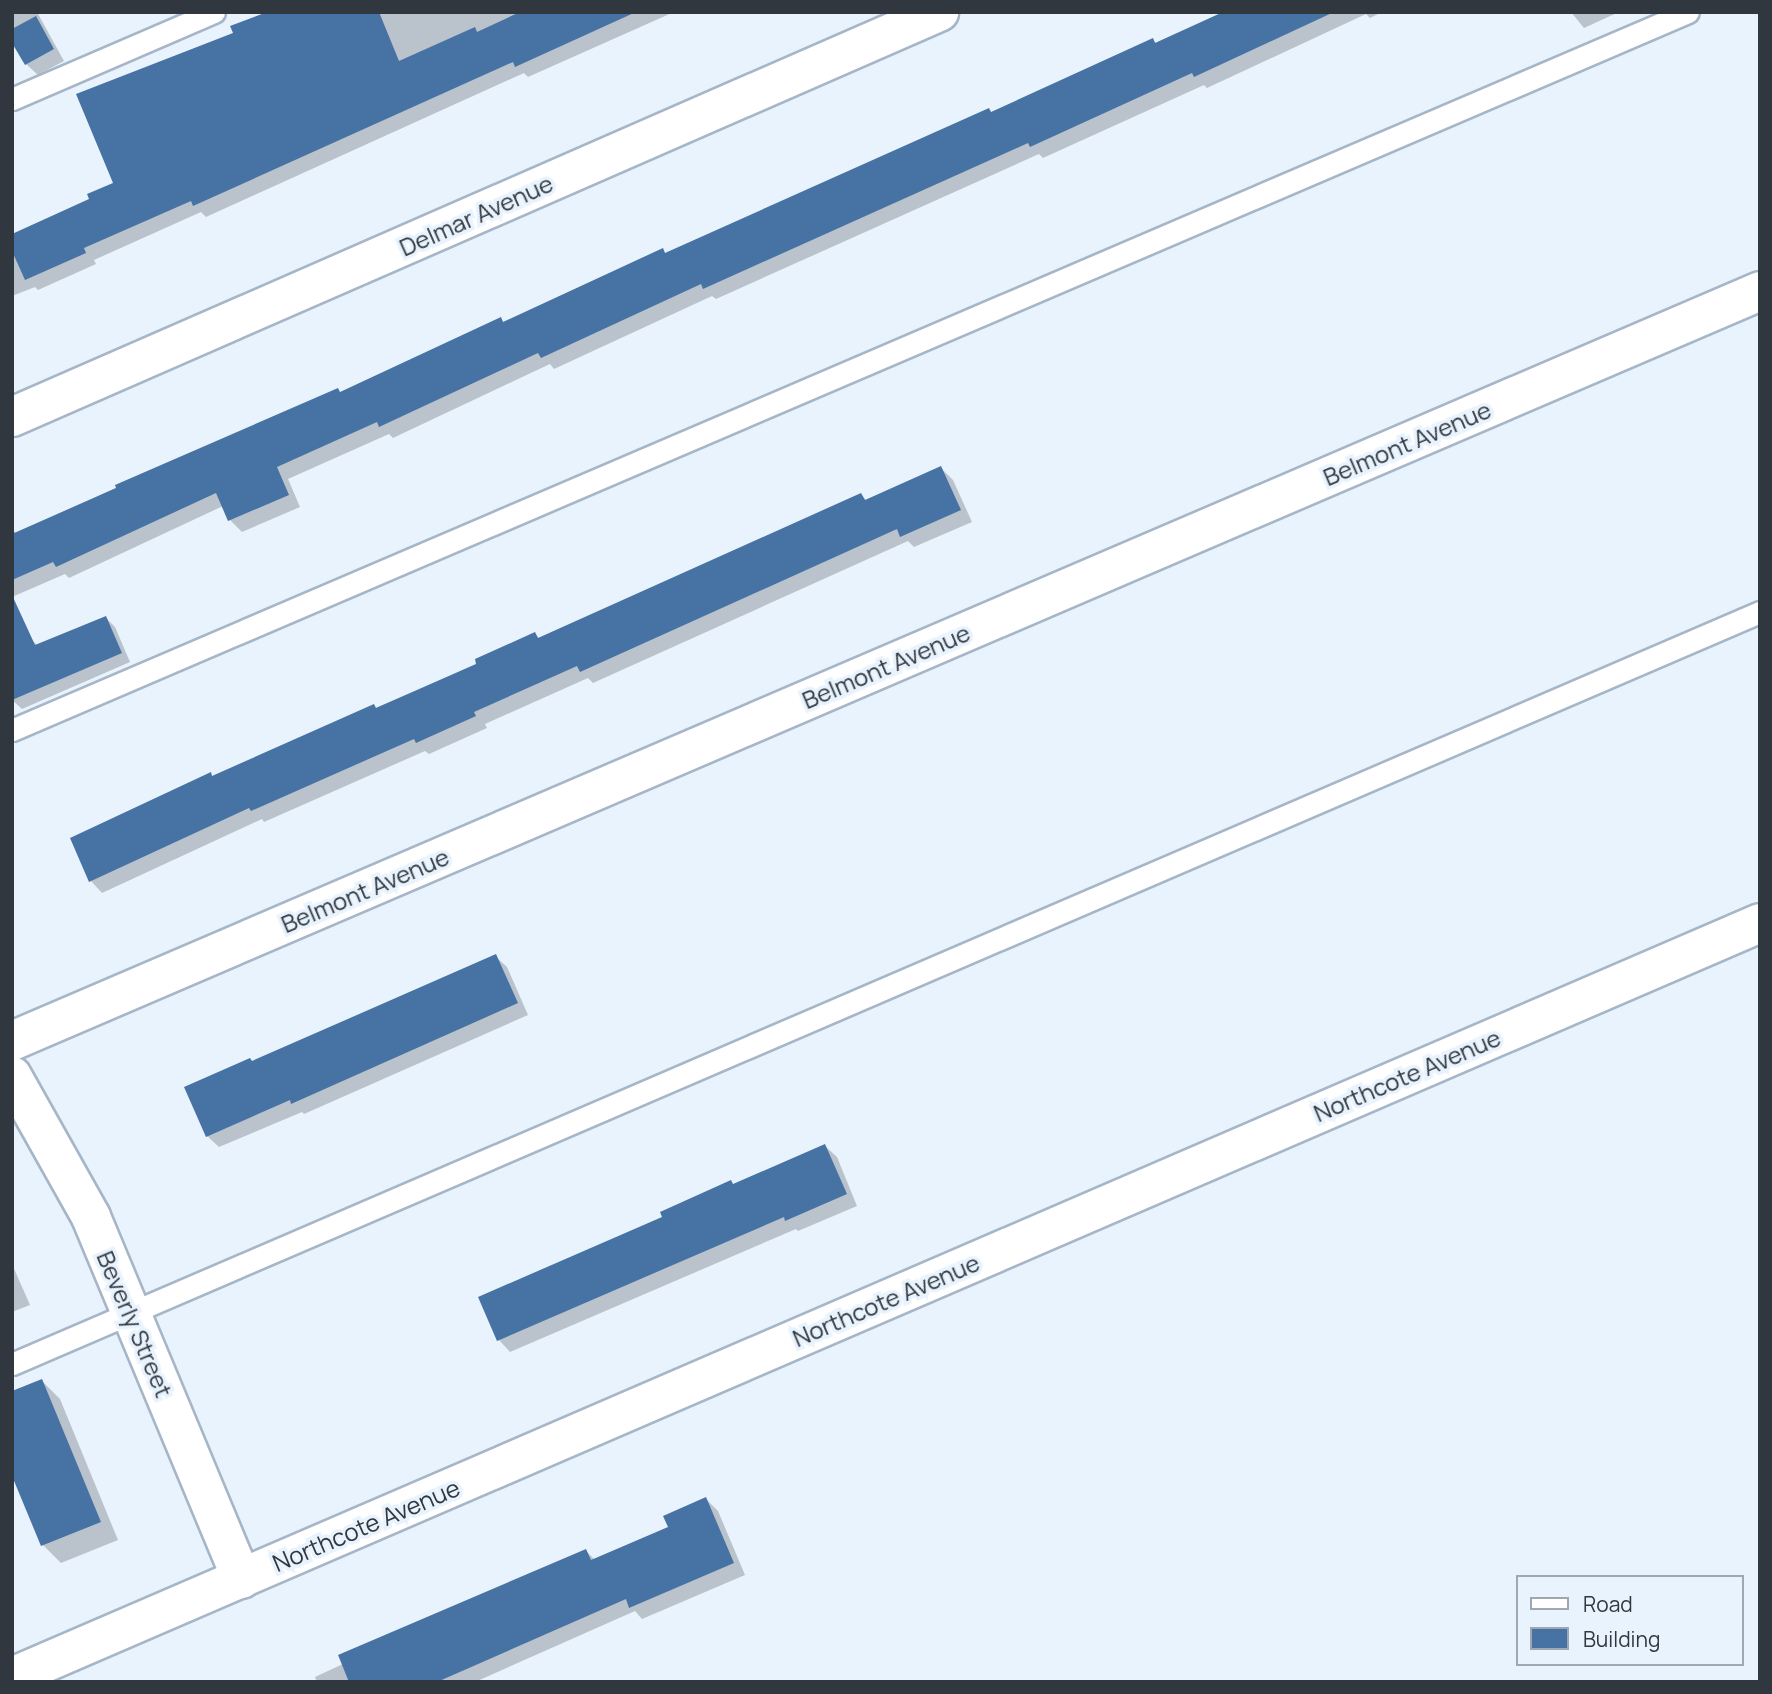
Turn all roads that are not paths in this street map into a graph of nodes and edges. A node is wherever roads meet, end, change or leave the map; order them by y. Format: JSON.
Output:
{"nodes":[{"id":1,"x":214,"y":12,"type":"edge"},
{"id":2,"x":939,"y":12,"type":"edge"},
{"id":3,"x":1688,"y":12,"type":"edge"},
{"id":4,"x":12,"y":99,"type":"edge"},
{"id":5,"x":1760,"y":291,"type":"edge"},
{"id":6,"x":12,"y":417,"type":"edge"},
{"id":7,"x":1760,"y":612,"type":"edge"},
{"id":8,"x":12,"y":730,"type":"edge"},
{"id":9,"x":1760,"y":923,"type":"edge"},
{"id":10,"x":12,"y":1041,"type":"edge"},
{"id":11,"x":12,"y":1076,"type":"edge"},
{"id":12,"x":131,"y":1313,"type":"junction"},
{"id":13,"x":12,"y":1364,"type":"edge"},
{"id":14,"x":242,"y":1578,"type":"junction"},
{"id":15,"x":12,"y":1677,"type":"edge"}],
"edges":[{"from":1,"to":4,"type":"lane"},
{"from":2,"to":6,"type":"street","name":"Delmar Avenue"},
{"from":3,"to":8,"type":"lane"},
{"from":5,"to":10,"type":"street","name":"Belmont Avenue"},
{"from":7,"to":12,"type":"lane"},
{"from":9,"to":14,"type":"street","name":"Northcote Avenue"},
{"from":11,"to":12,"type":"street","name":"Beverly Street"},
{"from":12,"to":13,"type":"lane"},
{"from":12,"to":14,"type":"street","name":"Beverly Street"},
{"from":14,"to":15,"type":"street","name":"Northcote Avenue"}]}
